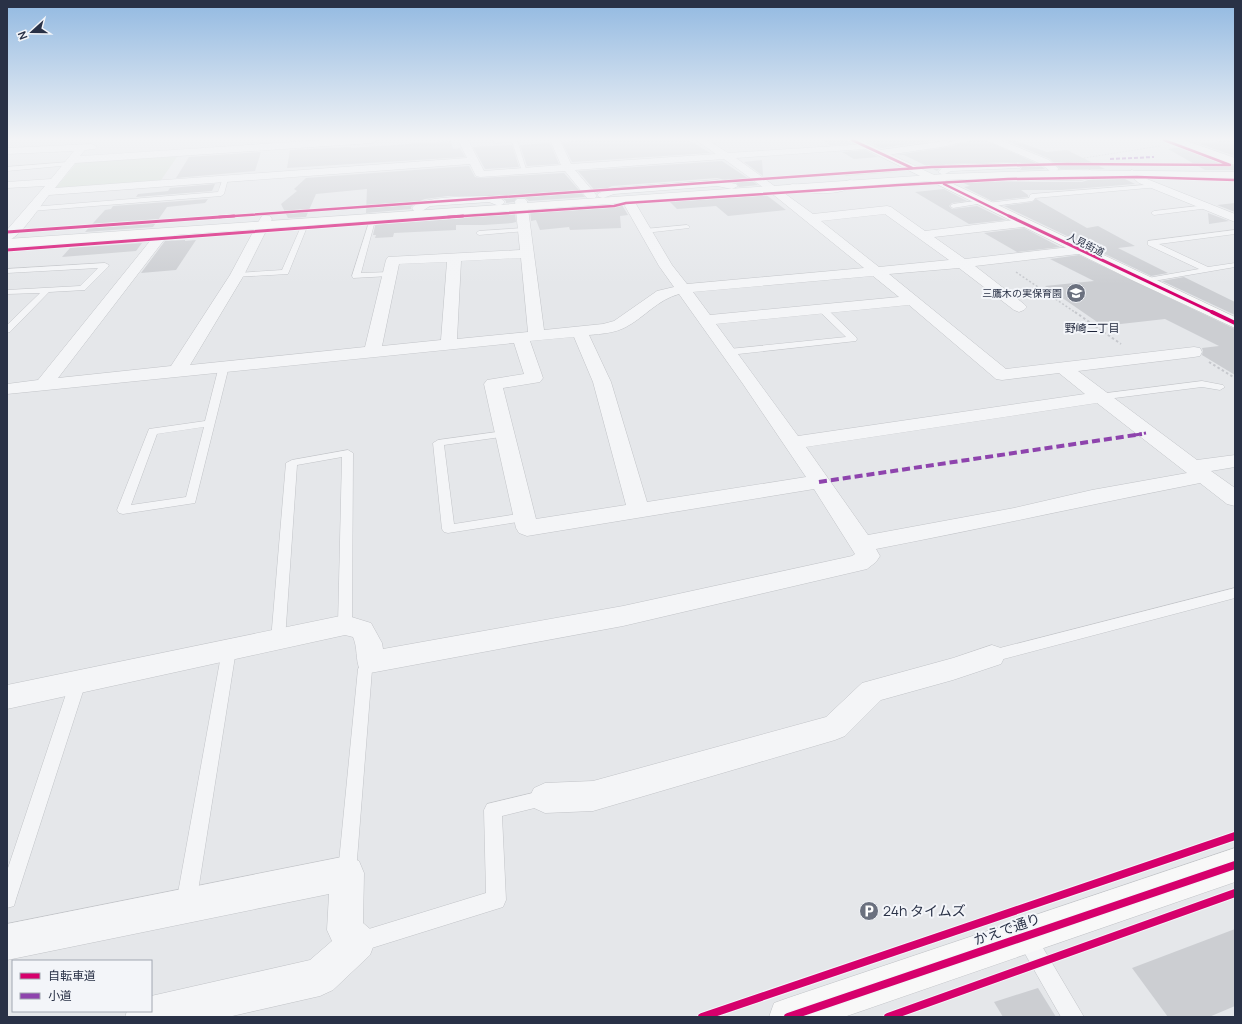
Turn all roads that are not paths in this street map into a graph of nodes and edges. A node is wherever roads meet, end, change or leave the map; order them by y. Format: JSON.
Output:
{"nodes":[{"id":1,"x":49,"y":188,"type":"edge"},
{"id":2,"x":104,"y":188,"type":"edge"},
{"id":3,"x":223,"y":188,"type":"edge"},
{"id":4,"x":588,"y":188,"type":"edge"},
{"id":5,"x":735,"y":188,"type":"junction"},
{"id":6,"x":739,"y":188,"type":"edge"},
{"id":7,"x":772,"y":188,"type":"edge"},
{"id":8,"x":952,"y":188,"type":"edge"},
{"id":9,"x":1135,"y":188,"type":"edge"},
{"id":10,"x":1161,"y":188,"type":"edge"},
{"id":11,"x":46,"y":192,"type":"junction"},
{"id":12,"x":597,"y":196,"type":"junction"},
{"id":13,"x":627,"y":199,"type":"junction"},
{"id":14,"x":521,"y":204,"type":"junction"},
{"id":15,"x":984,"y":204,"type":"junction"},
{"id":16,"x":953,"y":206,"type":"dead end"},
{"id":17,"x":1207,"y":207,"type":"junction"},
{"id":18,"x":31,"y":209,"type":"junction"},
{"id":19,"x":13,"y":211,"type":"dead end"},
{"id":20,"x":1154,"y":214,"type":"dead end"},
{"id":21,"x":318,"y":215,"type":"junction"},
{"id":22,"x":373,"y":217,"type":"junction"},
{"id":23,"x":354,"y":218,"type":"junction"},
{"id":24,"x":811,"y":218,"type":"junction"},
{"id":25,"x":1235,"y":218,"type":"edge"},
{"id":26,"x":265,"y":222,"type":"junction"},
{"id":27,"x":306,"y":222,"type":"junction"},
{"id":28,"x":1023,"y":223,"type":"junction"},
{"id":29,"x":687,"y":227,"type":"dead end"},
{"id":30,"x":189,"y":230,"type":"junction"},
{"id":31,"x":524,"y":230,"type":"junction"},
{"id":32,"x":645,"y":231,"type":"junction"},
{"id":33,"x":1235,"y":232,"type":"edge"},
{"id":34,"x":479,"y":233,"type":"dead end"},
{"id":35,"x":922,"y":235,"type":"junction"},
{"id":36,"x":7,"y":237,"type":"edge"},
{"id":37,"x":160,"y":237,"type":"junction"},
{"id":38,"x":11,"y":245,"type":"edge"},
{"id":39,"x":1078,"y":250,"type":"junction"},
{"id":40,"x":528,"y":254,"type":"junction"},
{"id":41,"x":454,"y":257,"type":"junction"},
{"id":42,"x":7,"y":258,"type":"edge"},
{"id":43,"x":962,"y":263,"type":"junction"},
{"id":44,"x":1235,"y":265,"type":"edge"},
{"id":45,"x":7,"y":270,"type":"edge"},
{"id":46,"x":1207,"y":270,"type":"junction"},
{"id":47,"x":876,"y":271,"type":"junction"},
{"id":48,"x":390,"y":274,"type":"junction"},
{"id":49,"x":237,"y":275,"type":"junction"},
{"id":50,"x":1142,"y":281,"type":"junction"},
{"id":51,"x":682,"y":289,"type":"junction"},
{"id":52,"x":47,"y":290,"type":"junction"},
{"id":53,"x":7,"y":292,"type":"edge"},
{"id":54,"x":913,"y":300,"type":"junction"},
{"id":55,"x":1019,"y":307,"type":"dead end"},
{"id":56,"x":822,"y":309,"type":"junction"},
{"id":57,"x":705,"y":320,"type":"junction"},
{"id":58,"x":1235,"y":323,"type":"edge"},
{"id":59,"x":7,"y":330,"type":"edge"},
{"id":60,"x":579,"y":331,"type":"junction"},
{"id":61,"x":528,"y":337,"type":"junction"},
{"id":62,"x":449,"y":344,"type":"junction"},
{"id":63,"x":373,"y":351,"type":"junction"},
{"id":64,"x":729,"y":352,"type":"junction"},
{"id":65,"x":1194,"y":352,"type":"road end"},
{"id":66,"x":224,"y":366,"type":"junction"},
{"id":67,"x":1062,"y":368,"type":"junction"},
{"id":68,"x":176,"y":371,"type":"junction"},
{"id":69,"x":44,"y":385,"type":"junction"},
{"id":70,"x":1220,"y":387,"type":"dead end"},
{"id":71,"x":7,"y":389,"type":"edge"},
{"id":72,"x":1099,"y":397,"type":"junction"},
{"id":73,"x":210,"y":423,"type":"junction"},
{"id":74,"x":504,"y":434,"type":"junction"},
{"id":75,"x":792,"y":443,"type":"junction"},
{"id":76,"x":1235,"y":461,"type":"edge"},
{"id":77,"x":1197,"y":471,"type":"junction"},
{"id":78,"x":819,"y":482,"type":"junction"},
{"id":79,"x":1235,"y":499,"type":"edge"},
{"id":80,"x":638,"y":511,"type":"junction"},
{"id":81,"x":524,"y":517,"type":"junction"},
{"id":82,"x":862,"y":544,"type":"junction"},
{"id":83,"x":1235,"y":593,"type":"edge"},
{"id":84,"x":345,"y":626,"type":"junction"},
{"id":85,"x":278,"y":640,"type":"junction"},
{"id":86,"x":229,"y":650,"type":"junction"},
{"id":87,"x":992,"y":656,"type":"joint"},
{"id":88,"x":370,"y":662,"type":"junction"},
{"id":89,"x":78,"y":682,"type":"junction"},
{"id":90,"x":7,"y":697,"type":"edge"},
{"id":91,"x":545,"y":798,"type":"joint"},
{"id":92,"x":1235,"y":865,"type":"edge"},
{"id":93,"x":347,"y":872,"type":"junction"},
{"id":94,"x":7,"y":898,"type":"edge"},
{"id":95,"x":186,"y":905,"type":"junction"},
{"id":96,"x":1024,"y":936,"type":"junction"},
{"id":97,"x":7,"y":942,"type":"edge"},
{"id":98,"x":357,"y":942,"type":"junction"},
{"id":99,"x":144,"y":1017,"type":"edge"},
{"id":100,"x":788,"y":1017,"type":"edge"},
{"id":101,"x":1073,"y":1017,"type":"edge"}],
"edges":[{"from":1,"to":11,"type":"street"},
{"from":2,"to":11,"type":"street"},
{"from":3,"to":18,"type":"lane"},
{"from":4,"to":12,"type":"street"},
{"from":5,"to":6,"type":"main road"},
{"from":5,"to":12,"type":"main road"},
{"from":5,"to":13,"type":"main road"},
{"from":7,"to":24,"type":"street"},
{"from":8,"to":15,"type":"main road","name":"人見街道"},
{"from":9,"to":15,"type":"lane"},
{"from":10,"to":17,"type":"street"},
{"from":11,"to":18,"type":"street"},
{"from":12,"to":14,"type":"main road"},
{"from":13,"to":14,"type":"main road"},
{"from":13,"to":32,"type":"street"},
{"from":14,"to":21,"type":"main road"},
{"from":14,"to":22,"type":"main road"},
{"from":14,"to":31,"type":"street"},
{"from":15,"to":16,"type":"lane"},
{"from":15,"to":28,"type":"main road","name":"人見街道"},
{"from":17,"to":20,"type":"lane"},
{"from":17,"to":25,"type":"street"},
{"from":18,"to":19,"type":"street"},
{"from":18,"to":36,"type":"street"},
{"from":21,"to":23,"type":"main road"},
{"from":21,"to":26,"type":"main road"},
{"from":22,"to":23,"type":"main road"},
{"from":22,"to":48,"type":"lane"},
{"from":23,"to":27,"type":"main road"},
{"from":24,"to":35,"type":"street"},
{"from":24,"to":47,"type":"street"},
{"from":26,"to":27,"type":"main road"},
{"from":26,"to":30,"type":"main road"},
{"from":26,"to":36,"type":"main road"},
{"from":26,"to":49,"type":"street"},
{"from":27,"to":49,"type":"lane"},
{"from":28,"to":35,"type":"street"},
{"from":28,"to":39,"type":"main road","name":"人見街道"},
{"from":29,"to":32,"type":"lane"},
{"from":30,"to":37,"type":"street"},
{"from":30,"to":38,"type":"main road"},
{"from":31,"to":34,"type":"lane"},
{"from":31,"to":40,"type":"street"},
{"from":32,"to":51,"type":"street"},
{"from":33,"to":46,"type":"lane"},
{"from":35,"to":43,"type":"street"},
{"from":37,"to":38,"type":"street"},
{"from":37,"to":69,"type":"street"},
{"from":38,"to":42,"type":"street"},
{"from":39,"to":43,"type":"street"},
{"from":39,"to":50,"type":"main road","name":"人見街道"},
{"from":40,"to":41,"type":"street"},
{"from":40,"to":61,"type":"street"},
{"from":41,"to":48,"type":"street"},
{"from":41,"to":62,"type":"street"},
{"from":43,"to":47,"type":"street"},
{"from":43,"to":55,"type":"street"},
{"from":44,"to":46,"type":"lane"},
{"from":45,"to":52,"type":"lane"},
{"from":46,"to":50,"type":"lane"},
{"from":47,"to":51,"type":"street"},
{"from":47,"to":54,"type":"street"},
{"from":48,"to":63,"type":"street"},
{"from":49,"to":68,"type":"street"},
{"from":50,"to":58,"type":"main road","name":"人見街道"},
{"from":51,"to":57,"type":"street"},
{"from":51,"to":60,"type":"street"},
{"from":52,"to":53,"type":"lane"},
{"from":52,"to":59,"type":"lane"},
{"from":54,"to":56,"type":"street"},
{"from":54,"to":67,"type":"street"},
{"from":56,"to":57,"type":"street"},
{"from":56,"to":64,"type":"lane"},
{"from":57,"to":64,"type":"street"},
{"from":60,"to":61,"type":"street"},
{"from":60,"to":80,"type":"street"},
{"from":61,"to":62,"type":"street"},
{"from":61,"to":74,"type":"street"},
{"from":62,"to":63,"type":"street"},
{"from":63,"to":66,"type":"street"},
{"from":64,"to":75,"type":"street"},
{"from":65,"to":67,"type":"street"},
{"from":66,"to":68,"type":"street"},
{"from":66,"to":73,"type":"lane"},
{"from":67,"to":72,"type":"street"},
{"from":68,"to":69,"type":"street"},
{"from":69,"to":71,"type":"street"},
{"from":70,"to":72,"type":"lane"},
{"from":72,"to":75,"type":"street"},
{"from":72,"to":77,"type":"street"},
{"from":73,"to":73,"type":"lane"},
{"from":74,"to":81,"type":"street"},
{"from":74,"to":81,"type":"lane"},
{"from":75,"to":78,"type":"street"},
{"from":76,"to":77,"type":"street"},
{"from":77,"to":79,"type":"street"},
{"from":77,"to":82,"type":"street"},
{"from":78,"to":80,"type":"street"},
{"from":78,"to":82,"type":"street"},
{"from":80,"to":81,"type":"street"},
{"from":82,"to":88,"type":"street"},
{"from":83,"to":87,"type":"lane"},
{"from":84,"to":85,"type":"street"},
{"from":84,"to":85,"type":"lane"},
{"from":84,"to":88,"type":"street"},
{"from":85,"to":86,"type":"street"},
{"from":86,"to":89,"type":"street"},
{"from":86,"to":95,"type":"lane"},
{"from":87,"to":91,"type":"street"},
{"from":88,"to":93,"type":"lane"},
{"from":89,"to":90,"type":"street"},
{"from":89,"to":94,"type":"lane"},
{"from":91,"to":98,"type":"lane"},
{"from":92,"to":96,"type":"main road","name":"かえで通り"},
{"from":93,"to":95,"type":"street"},
{"from":93,"to":98,"type":"street"},
{"from":95,"to":97,"type":"street"},
{"from":96,"to":100,"type":"main road","name":"かえで通り"},
{"from":96,"to":101,"type":"lane"},
{"from":98,"to":99,"type":"street"}]}
